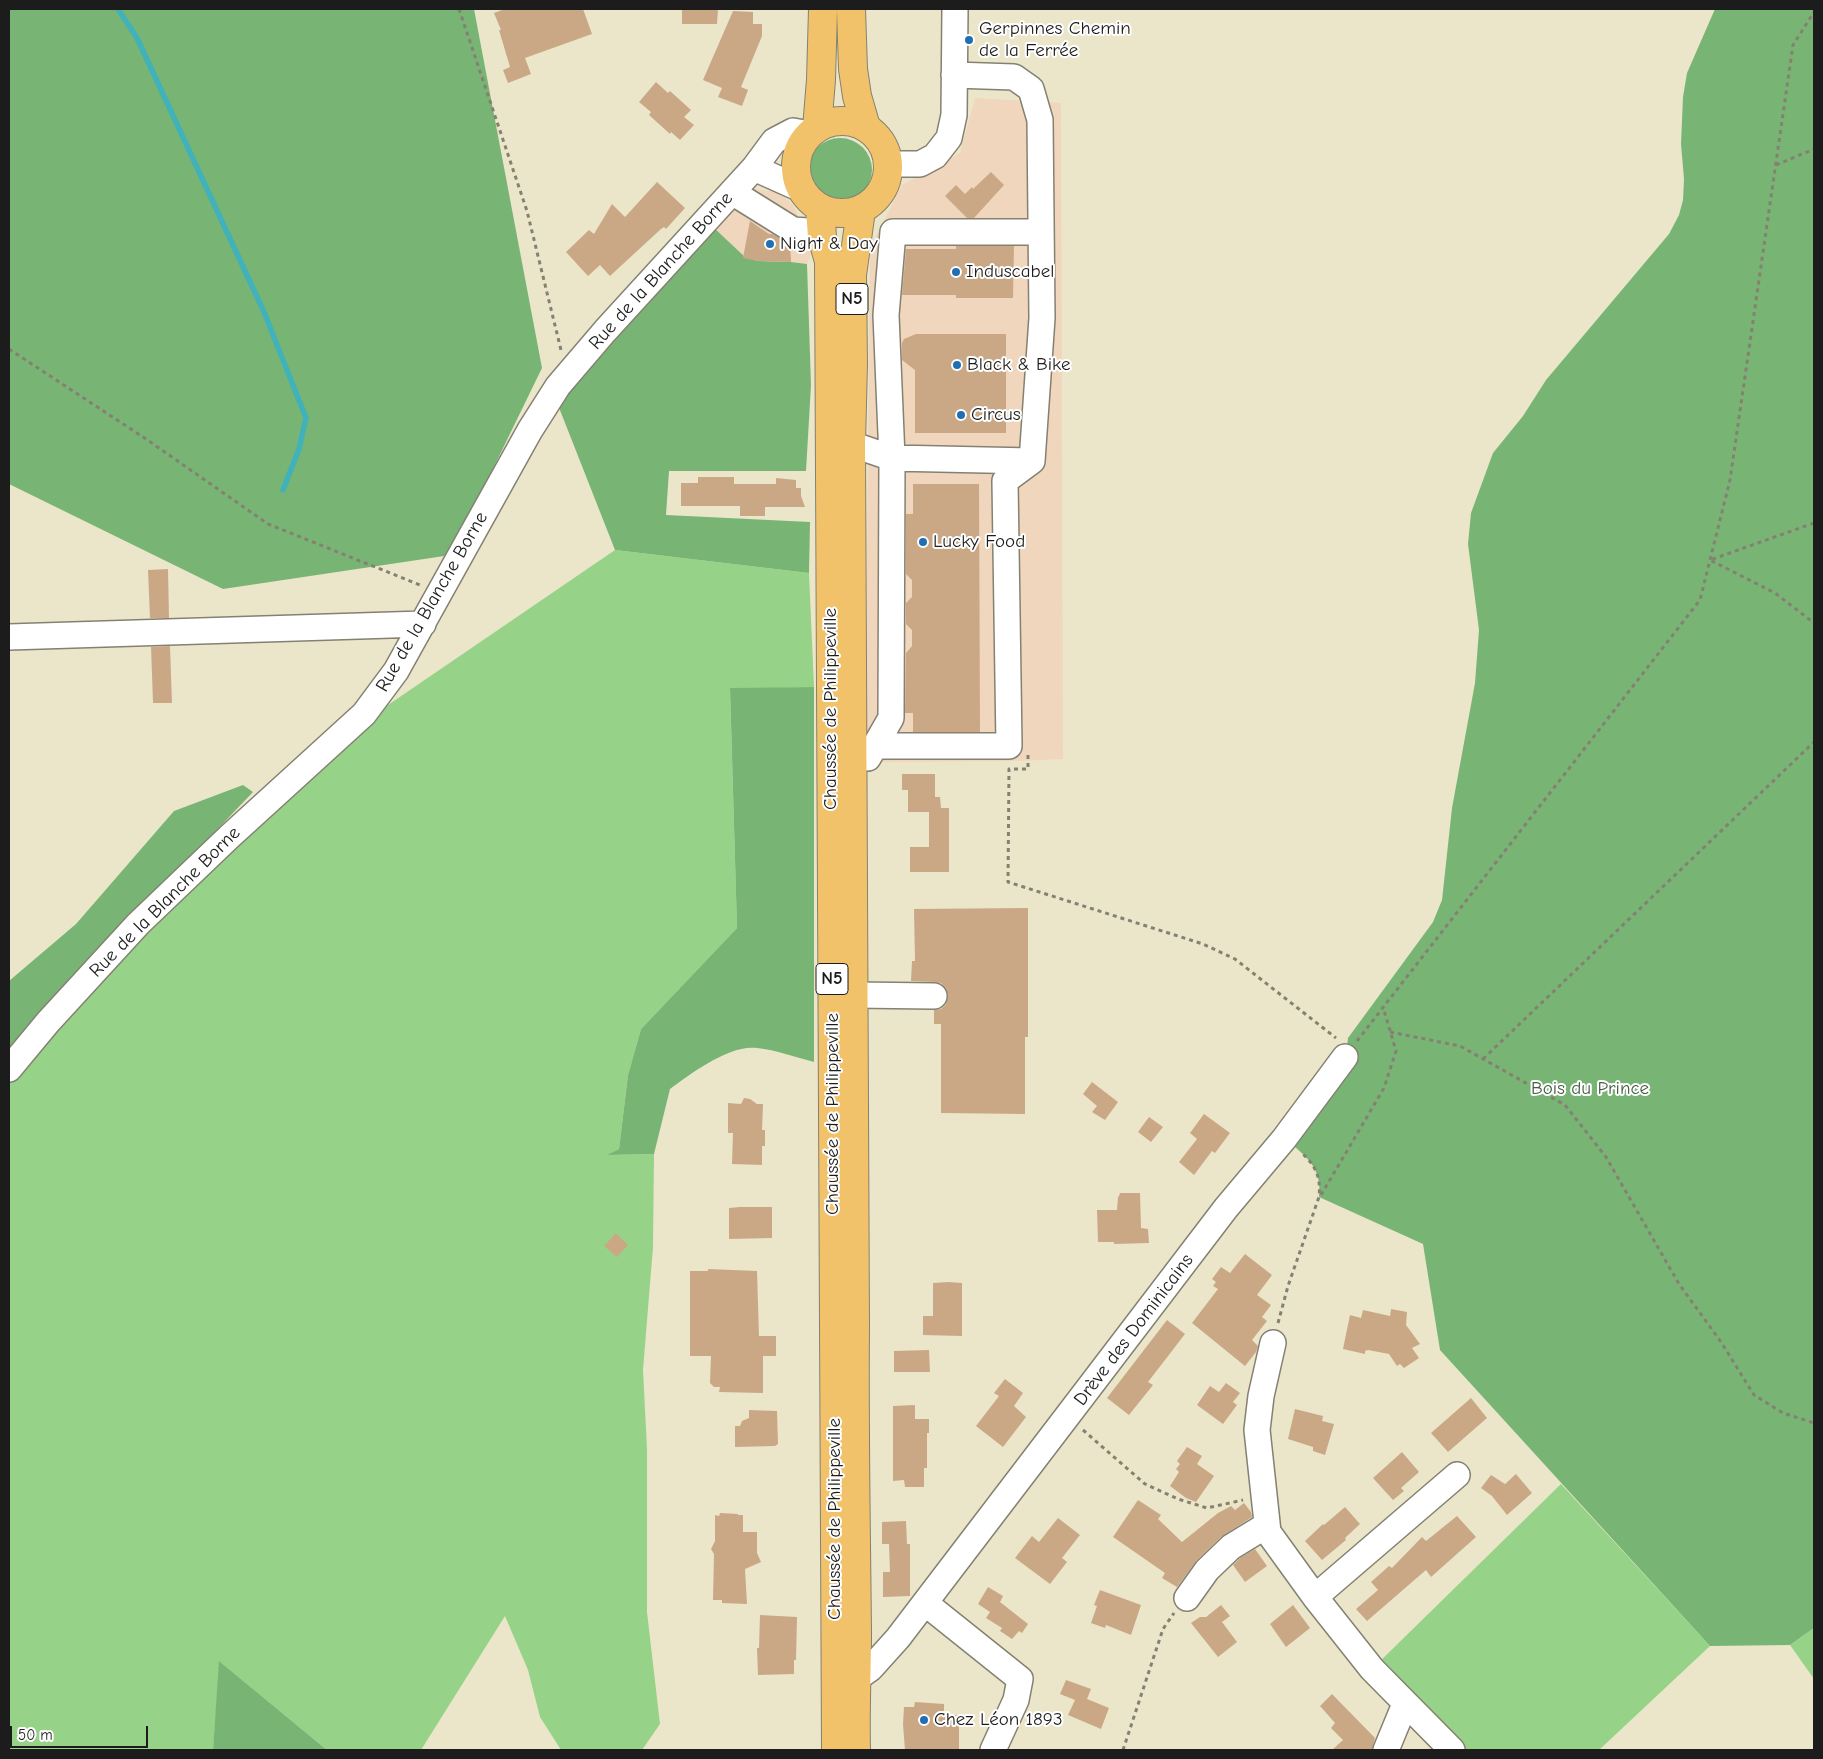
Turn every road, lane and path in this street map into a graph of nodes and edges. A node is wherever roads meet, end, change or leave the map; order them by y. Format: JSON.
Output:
{"nodes":[{"id":1,"x":459,"y":9,"type":"edge"},
{"id":2,"x":823,"y":9,"type":"edge"},
{"id":3,"x":851,"y":9,"type":"edge"},
{"id":4,"x":955,"y":9,"type":"edge"},
{"id":5,"x":1814,"y":12,"type":"edge"},
{"id":6,"x":954,"y":75,"type":"junction"},
{"id":7,"x":866,"y":127,"type":"junction"},
{"id":8,"x":814,"y":131,"type":"junction"},
{"id":9,"x":1814,"y":149,"type":"edge"},
{"id":10,"x":889,"y":164,"type":"junction"},
{"id":11,"x":1776,"y":165,"type":"junction"},
{"id":12,"x":754,"y":168,"type":"junction"},
{"id":13,"x":801,"y":189,"type":"junction"},
{"id":14,"x":732,"y":192,"type":"junction"},
{"id":15,"x":860,"y":210,"type":"junction"},
{"id":16,"x":821,"y":220,"type":"junction"},
{"id":17,"x":1041,"y":232,"type":"junction"},
{"id":18,"x":9,"y":349,"type":"edge"},
{"id":19,"x":567,"y":375,"type":"junction"},
{"id":20,"x":851,"y":444,"type":"junction"},
{"id":21,"x":892,"y":458,"type":"junction"},
{"id":22,"x":1032,"y":460,"type":"junction"},
{"id":23,"x":1814,"y":524,"type":"edge"},
{"id":24,"x":1710,"y":560,"type":"junction"},
{"id":25,"x":440,"y":593,"type":"junction"},
{"id":26,"x":1814,"y":623,"type":"edge"},
{"id":27,"x":419,"y":631,"type":"junction"},
{"id":28,"x":9,"y":637,"type":"edge"},
{"id":29,"x":9,"y":653,"type":"edge"},
{"id":30,"x":1814,"y":742,"type":"edge"},
{"id":31,"x":876,"y":746,"type":"junction"},
{"id":32,"x":1009,"y":746,"type":"junction"},
{"id":33,"x":853,"y":778,"type":"junction"},
{"id":34,"x":854,"y":995,"type":"junction"},
{"id":35,"x":934,"y":996,"type":"dead end"},
{"id":36,"x":1383,"y":1008,"type":"junction"},
{"id":37,"x":1390,"y":1032,"type":"junction"},
{"id":38,"x":1348,"y":1053,"type":"junction"},
{"id":39,"x":1483,"y":1059,"type":"junction"},
{"id":40,"x":9,"y":1069,"type":"edge"},
{"id":41,"x":1287,"y":1132,"type":"junction"},
{"id":42,"x":1319,"y":1197,"type":"junction"},
{"id":43,"x":1273,"y":1343,"type":"joint"},
{"id":44,"x":1068,"y":1417,"type":"junction"},
{"id":45,"x":1814,"y":1423,"type":"edge"},
{"id":46,"x":1457,"y":1475,"type":"dead end"},
{"id":47,"x":1264,"y":1500,"type":"junction"},
{"id":48,"x":1267,"y":1525,"type":"junction"},
{"id":49,"x":1315,"y":1597,"type":"junction"},
{"id":50,"x":1187,"y":1598,"type":"joint"},
{"id":51,"x":925,"y":1603,"type":"junction"},
{"id":52,"x":857,"y":1678,"type":"junction"},
{"id":53,"x":1405,"y":1704,"type":"junction"},
{"id":54,"x":836,"y":1750,"type":"edge"},
{"id":55,"x":856,"y":1750,"type":"edge"},
{"id":56,"x":993,"y":1750,"type":"edge"},
{"id":57,"x":1123,"y":1750,"type":"edge"},
{"id":58,"x":1386,"y":1750,"type":"edge"},
{"id":59,"x":1452,"y":1750,"type":"edge"}],
"edges":[{"from":1,"to":19,"type":"path"},
{"from":2,"to":8,"type":"main road"},
{"from":3,"to":7,"type":"main road"},
{"from":4,"to":6,"type":"street"},
{"from":5,"to":11,"type":"path"},
{"from":6,"to":10,"type":"street"},
{"from":6,"to":17,"type":"street"},
{"from":7,"to":8,"type":"main road"},
{"from":7,"to":10,"type":"main road"},
{"from":8,"to":12,"type":"street","name":"Rue de la Blanche Borne"},
{"from":8,"to":13,"type":"main road"},
{"from":9,"to":11,"type":"path"},
{"from":10,"to":15,"type":"main road"},
{"from":11,"to":24,"type":"path"},
{"from":12,"to":13,"type":"street"},
{"from":12,"to":14,"type":"street","name":"Rue de la Blanche Borne"},
{"from":13,"to":16,"type":"main road"},
{"from":14,"to":16,"type":"street"},
{"from":14,"to":19,"type":"street","name":"Rue de la Blanche Borne"},
{"from":15,"to":16,"type":"main road"},
{"from":15,"to":20,"type":"main road","name":"Chaussée de Philippeville","number":"N5"},
{"from":16,"to":54,"type":"main road","name":"Chaussée de Philippeville","number":"N5"},
{"from":17,"to":21,"type":"street"},
{"from":17,"to":22,"type":"street"},
{"from":18,"to":25,"type":"path"},
{"from":19,"to":25,"type":"street","name":"Rue de la Blanche Borne"},
{"from":20,"to":21,"type":"street"},
{"from":20,"to":33,"type":"main road","name":"Chaussée de Philippeville","number":"N5"},
{"from":21,"to":22,"type":"street"},
{"from":21,"to":31,"type":"street"},
{"from":22,"to":32,"type":"street"},
{"from":23,"to":24,"type":"path"},
{"from":24,"to":26,"type":"path"},
{"from":24,"to":36,"type":"path"},
{"from":25,"to":27,"type":"street","name":"Rue de la Blanche Borne"},
{"from":27,"to":28,"type":"street"},
{"from":27,"to":29,"type":"street"},
{"from":27,"to":40,"type":"street","name":"Rue de la Blanche Borne"},
{"from":30,"to":39,"type":"path"},
{"from":31,"to":32,"type":"street"},
{"from":31,"to":33,"type":"street"},
{"from":32,"to":38,"type":"path"},
{"from":33,"to":34,"type":"main road","name":"Chaussée de Philippeville","number":"N5"},
{"from":34,"to":35,"type":"street"},
{"from":34,"to":52,"type":"main road","name":"Chaussée de Philippeville","number":"N5"},
{"from":36,"to":37,"type":"path"},
{"from":36,"to":38,"type":"path"},
{"from":37,"to":39,"type":"path"},
{"from":37,"to":42,"type":"path"},
{"from":38,"to":41,"type":"street","name":"Drève des Dominicains"},
{"from":39,"to":45,"type":"path"},
{"from":41,"to":42,"type":"path"},
{"from":41,"to":44,"type":"street","name":"Drève des Dominicains"},
{"from":42,"to":43,"type":"path"},
{"from":43,"to":47,"type":"street"},
{"from":44,"to":47,"type":"path"},
{"from":44,"to":51,"type":"street","name":"Drève des Dominicains"},
{"from":46,"to":49,"type":"street"},
{"from":47,"to":48,"type":"street"},
{"from":48,"to":49,"type":"street"},
{"from":48,"to":50,"type":"street"},
{"from":49,"to":53,"type":"street"},
{"from":50,"to":57,"type":"path"},
{"from":51,"to":52,"type":"street","name":"Drève des Dominicains"},
{"from":51,"to":56,"type":"street"},
{"from":52,"to":55,"type":"main road","name":"Chaussée de Philippeville","number":"N5"},
{"from":53,"to":58,"type":"street"},
{"from":53,"to":59,"type":"street"}]}
